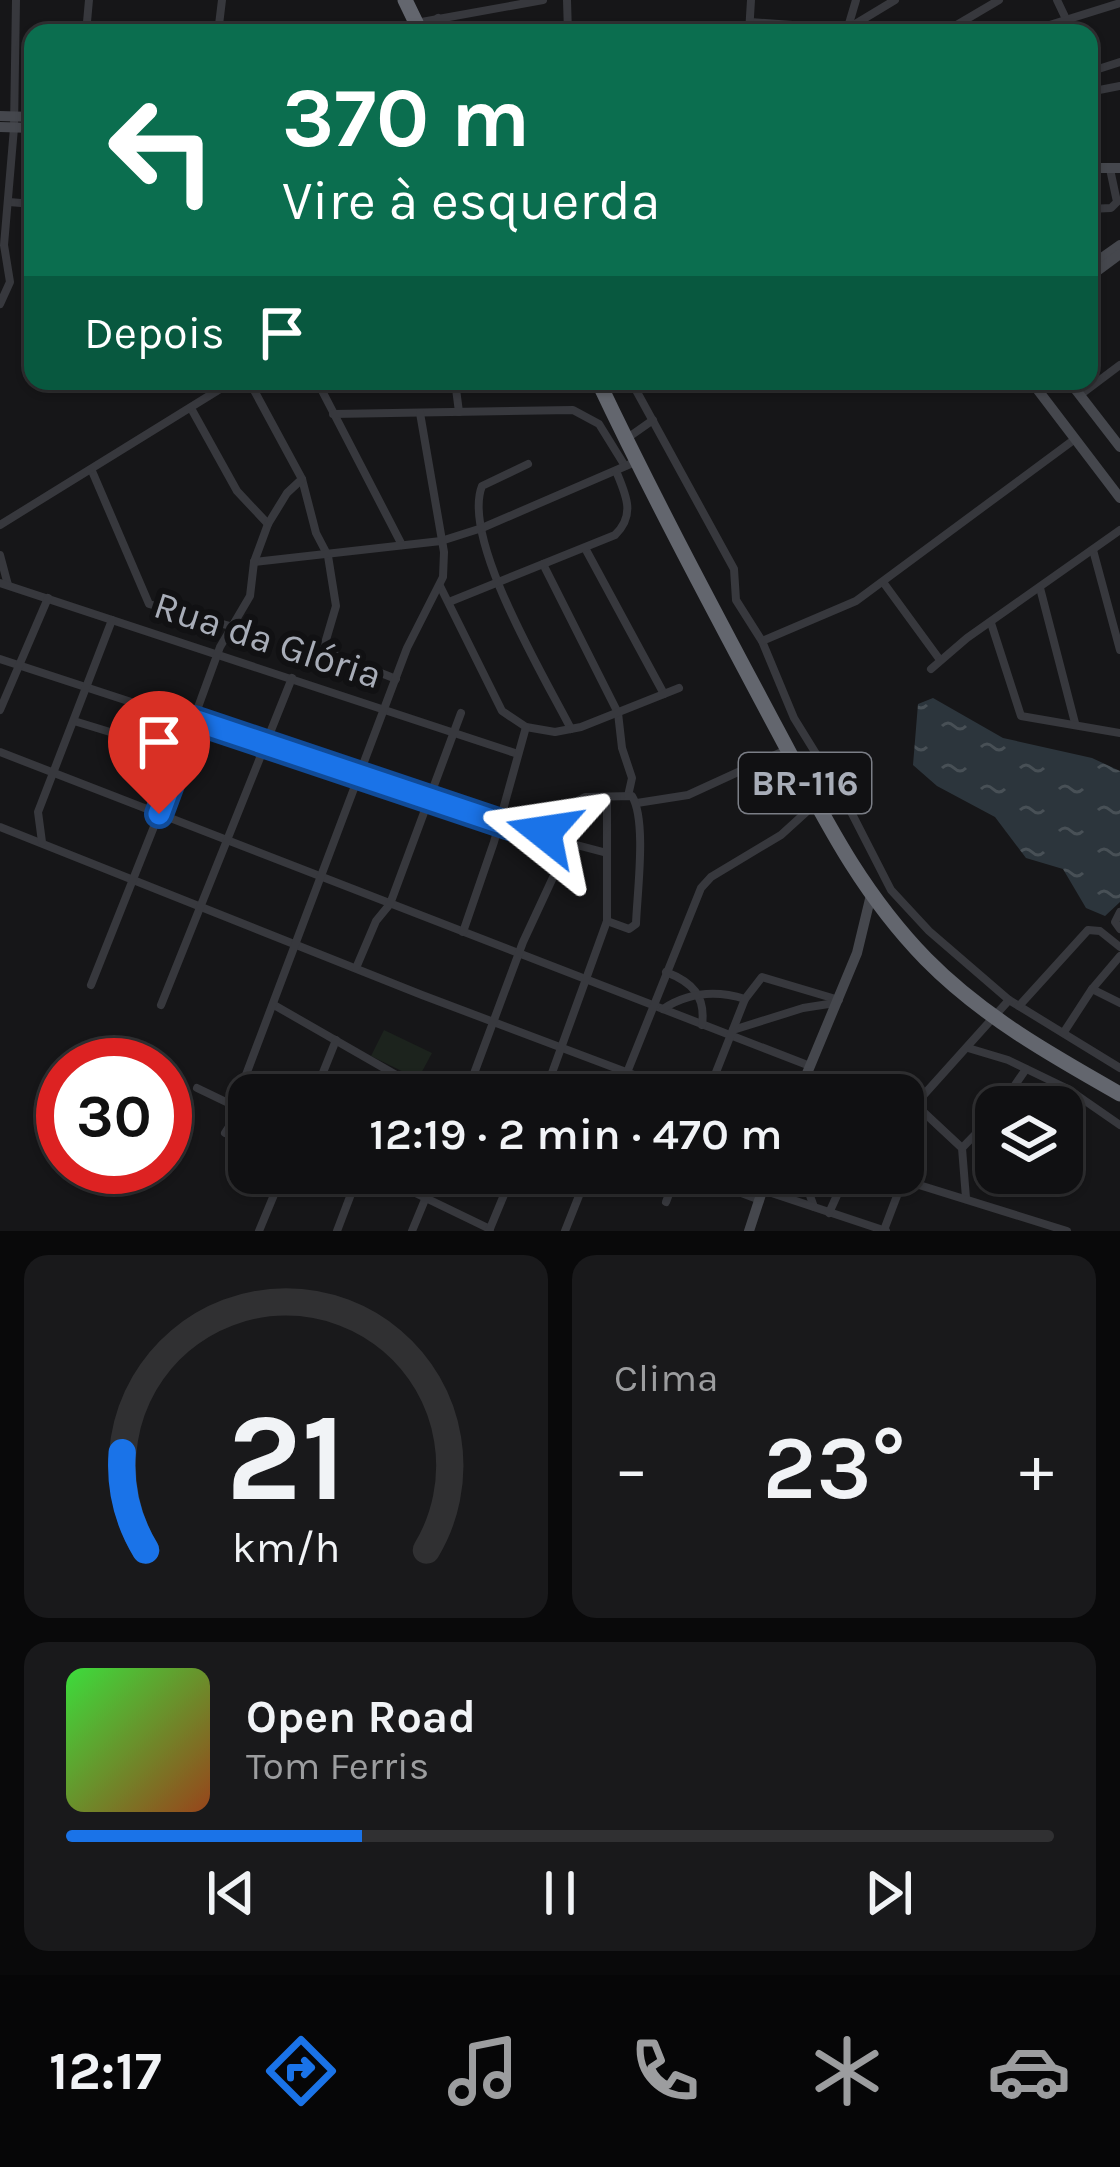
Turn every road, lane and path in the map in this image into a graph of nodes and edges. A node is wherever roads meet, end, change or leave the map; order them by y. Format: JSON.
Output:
{"nodes":[{"id":1,"x":16,"y":0,"type":"edge"},
{"id":2,"x":543,"y":0,"type":"edge"},
{"id":3,"x":752,"y":0,"type":"edge"},
{"id":4,"x":895,"y":0,"type":"edge"},
{"id":5,"x":999,"y":0,"type":"edge"},
{"id":6,"x":1057,"y":0,"type":"edge"},
{"id":7,"x":1120,"y":3,"type":"edge"},
{"id":8,"x":482,"y":5,"type":"edge"},
{"id":9,"x":438,"y":18,"type":"junction"},
{"id":10,"x":1066,"y":19,"type":"junction"},
{"id":11,"x":750,"y":22,"type":"joint"},
{"id":12,"x":426,"y":24,"type":"edge"},
{"id":13,"x":442,"y":24,"type":"edge"},
{"id":14,"x":771,"y":24,"type":"edge"},
{"id":15,"x":857,"y":24,"type":"edge"},
{"id":16,"x":959,"y":24,"type":"edge"},
{"id":17,"x":1051,"y":24,"type":"edge"},
{"id":18,"x":9,"y":120,"type":"edge"},
{"id":19,"x":0,"y":127,"type":"edge"},
{"id":20,"x":1115,"y":168,"type":"edge"},
{"id":21,"x":9,"y":202,"type":"junction"},
{"id":22,"x":24,"y":203,"type":"edge"},
{"id":23,"x":1098,"y":207,"type":"edge"},
{"id":24,"x":1120,"y":245,"type":"edge"},
{"id":25,"x":1114,"y":256,"type":"edge"},
{"id":26,"x":0,"y":304,"type":"edge"},
{"id":27,"x":211,"y":390,"type":"edge"},
{"id":28,"x":218,"y":390,"type":"edge"},
{"id":29,"x":254,"y":390,"type":"edge"},
{"id":30,"x":321,"y":390,"type":"edge"},
{"id":31,"x":456,"y":390,"type":"edge"},
{"id":32,"x":602,"y":390,"type":"edge"},
{"id":33,"x":636,"y":390,"type":"edge"},
{"id":34,"x":1038,"y":390,"type":"edge"},
{"id":35,"x":1076,"y":390,"type":"edge"},
{"id":36,"x":1087,"y":390,"type":"edge"},
{"id":37,"x":211,"y":394,"type":"junction"},
{"id":38,"x":1080,"y":395,"type":"junction"},
{"id":39,"x":192,"y":410,"type":"junction"},
{"id":40,"x":459,"y":412,"type":"junction"},
{"id":41,"x":420,"y":413,"type":"junction"},
{"id":42,"x":333,"y":414,"type":"junction"},
{"id":43,"x":653,"y":420,"type":"junction"},
{"id":44,"x":1076,"y":438,"type":"junction"},
{"id":45,"x":626,"y":440,"type":"junction"},
{"id":46,"x":1120,"y":447,"type":"edge"},
{"id":47,"x":528,"y":464,"type":"dead end"},
{"id":48,"x":626,"y":466,"type":"junction"},
{"id":49,"x":92,"y":471,"type":"junction"},
{"id":50,"x":302,"y":479,"type":"junction"},
{"id":51,"x":1120,"y":498,"type":"edge"},
{"id":52,"x":268,"y":524,"type":"junction"},
{"id":53,"x":0,"y":525,"type":"edge"},
{"id":54,"x":482,"y":528,"type":"junction"},
{"id":55,"x":1120,"y":530,"type":"edge"},
{"id":56,"x":441,"y":541,"type":"junction"},
{"id":57,"x":402,"y":545,"type":"junction"},
{"id":58,"x":585,"y":548,"type":"junction"},
{"id":59,"x":1093,"y":550,"type":"junction"},
{"id":60,"x":0,"y":555,"type":"edge"},
{"id":61,"x":328,"y":556,"type":"junction"},
{"id":62,"x":254,"y":562,"type":"junction"},
{"id":63,"x":543,"y":564,"type":"junction"},
{"id":64,"x":883,"y":582,"type":"junction"},
{"id":65,"x":4,"y":584,"type":"edge"},
{"id":66,"x":497,"y":584,"type":"junction"},
{"id":67,"x":439,"y":585,"type":"junction"},
{"id":68,"x":1040,"y":588,"type":"junction"},
{"id":69,"x":48,"y":598,"type":"junction"},
{"id":70,"x":449,"y":602,"type":"junction"},
{"id":71,"x":112,"y":620,"type":"junction"},
{"id":72,"x":991,"y":623,"type":"junction"},
{"id":73,"x":230,"y":626,"type":"junction"},
{"id":74,"x":762,"y":641,"type":"junction"},
{"id":75,"x":1120,"y":650,"type":"edge"},
{"id":76,"x":218,"y":655,"type":"junction"},
{"id":77,"x":0,"y":659,"type":"edge"},
{"id":78,"x":940,"y":660,"type":"junction"},
{"id":79,"x":19,"y":666,"type":"junction"},
{"id":80,"x":931,"y":669,"type":"dead end"},
{"id":81,"x":292,"y":678,"type":"junction"},
{"id":82,"x":396,"y":679,"type":"junction"},
{"id":83,"x":88,"y":686,"type":"junction"},
{"id":84,"x":679,"y":688,"type":"dead end"},
{"id":85,"x":664,"y":694,"type":"junction"},
{"id":86,"x":385,"y":709,"type":"junction"},
{"id":87,"x":0,"y":710,"type":"edge"},
{"id":88,"x":460,"y":712,"type":"dead end"},
{"id":89,"x":618,"y":712,"type":"junction"},
{"id":90,"x":194,"y":720,"type":"junction"},
{"id":91,"x":74,"y":721,"type":"junction"},
{"id":92,"x":1075,"y":723,"type":"junction"},
{"id":93,"x":526,"y":727,"type":"junction"},
{"id":94,"x":571,"y":729,"type":"junction"},
{"id":95,"x":454,"y":732,"type":"junction"},
{"id":96,"x":1120,"y":734,"type":"edge"},
{"id":97,"x":267,"y":744,"type":"junction"},
{"id":98,"x":788,"y":750,"type":"junction"},
{"id":99,"x":0,"y":752,"type":"edge"},
{"id":100,"x":182,"y":754,"type":"junction"},
{"id":101,"x":518,"y":754,"type":"junction"},
{"id":102,"x":53,"y":773,"type":"junction"},
{"id":103,"x":361,"y":775,"type":"junction"},
{"id":104,"x":429,"y":797,"type":"junction"},
{"id":105,"x":607,"y":797,"type":"junction"},
{"id":106,"x":633,"y":800,"type":"junction"},
{"id":107,"x":847,"y":803,"type":"junction"},
{"id":108,"x":818,"y":810,"type":"junction"},
{"id":109,"x":159,"y":814,"type":"junction"},
{"id":110,"x":498,"y":821,"type":"junction"},
{"id":111,"x":0,"y":827,"type":"edge"},
{"id":112,"x":569,"y":828,"type":"junction"},
{"id":113,"x":228,"y":841,"type":"junction"},
{"id":114,"x":568,"y":843,"type":"junction"},
{"id":115,"x":42,"y":844,"type":"junction"},
{"id":116,"x":608,"y":853,"type":"junction"},
{"id":117,"x":322,"y":878,"type":"junction"},
{"id":118,"x":132,"y":880,"type":"junction"},
{"id":119,"x":871,"y":895,"type":"junction"},
{"id":120,"x":390,"y":904,"type":"junction"},
{"id":121,"x":200,"y":906,"type":"junction"},
{"id":122,"x":907,"y":909,"type":"junction"},
{"id":123,"x":1120,"y":912,"type":"edge"},
{"id":124,"x":607,"y":921,"type":"junction"},
{"id":125,"x":895,"y":925,"type":"junction"},
{"id":126,"x":1120,"y":929,"type":"edge"},
{"id":127,"x":463,"y":932,"type":"junction"},
{"id":128,"x":297,"y":944,"type":"junction"},
{"id":129,"x":1120,"y":947,"type":"edge"},
{"id":130,"x":518,"y":955,"type":"junction"},
{"id":131,"x":1120,"y":956,"type":"edge"},
{"id":132,"x":356,"y":968,"type":"junction"},
{"id":133,"x":666,"y":972,"type":"junction"},
{"id":134,"x":588,"y":982,"type":"junction"},
{"id":135,"x":91,"y":985,"type":"dead end"},
{"id":136,"x":1092,"y":989,"type":"junction"},
{"id":137,"x":698,"y":994,"type":"junction"},
{"id":138,"x":745,"y":999,"type":"junction"},
{"id":139,"x":1009,"y":1000,"type":"junction"},
{"id":140,"x":838,"y":1001,"type":"junction"},
{"id":141,"x":1120,"y":1003,"type":"edge"},
{"id":142,"x":160,"y":1005,"type":"dead end"},
{"id":143,"x":274,"y":1005,"type":"junction"},
{"id":144,"x":1019,"y":1006,"type":"junction"},
{"id":145,"x":657,"y":1008,"type":"junction"},
{"id":146,"x":996,"y":1018,"type":"junction"},
{"id":147,"x":495,"y":1021,"type":"junction"},
{"id":148,"x":702,"y":1025,"type":"junction"},
{"id":149,"x":1064,"y":1032,"type":"junction"},
{"id":150,"x":732,"y":1033,"type":"junction"},
{"id":151,"x":336,"y":1040,"type":"junction"},
{"id":152,"x":562,"y":1048,"type":"junction"},
{"id":153,"x":968,"y":1048,"type":"junction"},
{"id":154,"x":1119,"y":1066,"type":"edge"},
{"id":155,"x":1026,"y":1069,"type":"junction"},
{"id":156,"x":627,"y":1073,"type":"joint"},
{"id":157,"x":808,"y":1073,"type":"junction"},
{"id":158,"x":247,"y":1074,"type":"edge"},
{"id":159,"x":322,"y":1074,"type":"edge"},
{"id":160,"x":396,"y":1074,"type":"edge"},
{"id":161,"x":474,"y":1074,"type":"edge"},
{"id":162,"x":552,"y":1074,"type":"edge"},
{"id":163,"x":715,"y":1074,"type":"edge"},
{"id":164,"x":833,"y":1074,"type":"edge"},
{"id":165,"x":1014,"y":1086,"type":"edge"},
{"id":166,"x":197,"y":1088,"type":"dead end"},
{"id":167,"x":924,"y":1094,"type":"edge"},
{"id":168,"x":1120,"y":1094,"type":"edge"},
{"id":169,"x":228,"y":1103,"type":"edge"},
{"id":170,"x":924,"y":1112,"type":"edge"},
{"id":171,"x":1120,"y":1125,"type":"edge"},
{"id":172,"x":228,"y":1127,"type":"edge"},
{"id":173,"x":225,"y":1133,"type":"dead end"},
{"id":174,"x":975,"y":1134,"type":"edge"},
{"id":175,"x":962,"y":1148,"type":"junction"},
{"id":176,"x":924,"y":1184,"type":"edge"},
{"id":177,"x":274,"y":1194,"type":"edge"},
{"id":178,"x":351,"y":1194,"type":"edge"},
{"id":179,"x":420,"y":1194,"type":"edge"},
{"id":180,"x":428,"y":1194,"type":"edge"},
{"id":181,"x":504,"y":1194,"type":"edge"},
{"id":182,"x":579,"y":1194,"type":"edge"},
{"id":183,"x":669,"y":1194,"type":"edge"},
{"id":184,"x":758,"y":1194,"type":"edge"},
{"id":185,"x":809,"y":1194,"type":"edge"},
{"id":186,"x":838,"y":1194,"type":"edge"},
{"id":187,"x":894,"y":1194,"type":"edge"},
{"id":188,"x":761,"y":1195,"type":"junction"},
{"id":189,"x":427,"y":1197,"type":"junction"},
{"id":190,"x":966,"y":1198,"type":"junction"},
{"id":191,"x":666,"y":1202,"type":"dead end"},
{"id":192,"x":814,"y":1208,"type":"junction"},
{"id":193,"x":829,"y":1213,"type":"junction"},
{"id":194,"x":489,"y":1230,"type":"edge"},
{"id":195,"x":259,"y":1231,"type":"edge"},
{"id":196,"x":338,"y":1231,"type":"edge"},
{"id":197,"x":412,"y":1231,"type":"edge"},
{"id":198,"x":565,"y":1231,"type":"edge"},
{"id":199,"x":749,"y":1231,"type":"edge"},
{"id":200,"x":885,"y":1231,"type":"edge"},
{"id":201,"x":1067,"y":1231,"type":"edge"}],
"edges":[{"from":1,"to":18,"type":"street"},
{"from":2,"to":8,"type":"street"},
{"from":3,"to":11,"type":"street"},
{"from":4,"to":15,"type":"street"},
{"from":5,"to":16,"type":"street"},
{"from":6,"to":10,"type":"street"},
{"from":7,"to":10,"type":"street"},
{"from":8,"to":9,"type":"street"},
{"from":9,"to":12,"type":"street"},
{"from":9,"to":13,"type":"street"},
{"from":10,"to":17,"type":"street"},
{"from":11,"to":14,"type":"street"},
{"from":18,"to":19,"type":"main road"},
{"from":18,"to":21,"type":"street"},
{"from":20,"to":23,"type":"street"},
{"from":21,"to":22,"type":"street"},
{"from":21,"to":26,"type":"street"},
{"from":24,"to":25,"type":"main road"},
{"from":27,"to":37,"type":"street"},
{"from":28,"to":37,"type":"street"},
{"from":29,"to":50,"type":"street"},
{"from":30,"to":42,"type":"street"},
{"from":31,"to":40,"type":"street"},
{"from":32,"to":45,"type":"highway","number":"BR-116"},
{"from":33,"to":43,"type":"street"},
{"from":34,"to":44,"type":"main road"},
{"from":35,"to":38,"type":"main road"},
{"from":36,"to":38,"type":"street"},
{"from":37,"to":39,"type":"street"},
{"from":38,"to":46,"type":"main road"},
{"from":39,"to":49,"type":"street"},
{"from":39,"to":52,"type":"street"},
{"from":40,"to":41,"type":"street"},
{"from":40,"to":48,"type":"street"},
{"from":41,"to":42,"type":"street"},
{"from":41,"to":56,"type":"street"},
{"from":42,"to":57,"type":"street"},
{"from":43,"to":45,"type":"street"},
{"from":43,"to":74,"type":"street"},
{"from":44,"to":51,"type":"main road"},
{"from":44,"to":64,"type":"street"},
{"from":45,"to":48,"type":"highway","number":"BR-116"},
{"from":47,"to":54,"type":"street"},
{"from":48,"to":54,"type":"street"},
{"from":48,"to":58,"type":"street"},
{"from":48,"to":98,"type":"highway","number":"BR-116"},
{"from":49,"to":53,"type":"street"},
{"from":49,"to":73,"type":"street"},
{"from":50,"to":52,"type":"street"},
{"from":50,"to":61,"type":"street"},
{"from":52,"to":62,"type":"street"},
{"from":54,"to":56,"type":"street"},
{"from":54,"to":66,"type":"street"},
{"from":55,"to":59,"type":"street"},
{"from":56,"to":57,"type":"street"},
{"from":56,"to":67,"type":"street"},
{"from":57,"to":61,"type":"street"},
{"from":58,"to":63,"type":"street"},
{"from":58,"to":85,"type":"street"},
{"from":59,"to":68,"type":"street"},
{"from":59,"to":75,"type":"street"},
{"from":60,"to":65,"type":"street"},
{"from":61,"to":62,"type":"street"},
{"from":61,"to":82,"type":"street"},
{"from":62,"to":73,"type":"street"},
{"from":63,"to":66,"type":"street"},
{"from":63,"to":89,"type":"street"},
{"from":64,"to":74,"type":"street"},
{"from":64,"to":78,"type":"street"},
{"from":65,"to":69,"type":"street","name":"Rua da Glória"},
{"from":66,"to":70,"type":"street"},
{"from":66,"to":94,"type":"street"},
{"from":67,"to":70,"type":"street"},
{"from":67,"to":82,"type":"street"},
{"from":68,"to":72,"type":"street"},
{"from":68,"to":92,"type":"street"},
{"from":69,"to":71,"type":"street","name":"Rua da Glória"},
{"from":69,"to":79,"type":"street"},
{"from":70,"to":93,"type":"street"},
{"from":71,"to":76,"type":"street","name":"Rua da Glória"},
{"from":71,"to":83,"type":"street"},
{"from":72,"to":78,"type":"street"},
{"from":72,"to":92,"type":"street"},
{"from":73,"to":76,"type":"street"},
{"from":74,"to":107,"type":"street"},
{"from":76,"to":81,"type":"street","name":"Rua da Glória"},
{"from":76,"to":90,"type":"street"},
{"from":77,"to":79,"type":"street"},
{"from":78,"to":80,"type":"street"},
{"from":79,"to":83,"type":"street"},
{"from":79,"to":87,"type":"street"},
{"from":81,"to":86,"type":"street","name":"Rua da Glória"},
{"from":81,"to":97,"type":"street"},
{"from":82,"to":86,"type":"street"},
{"from":83,"to":90,"type":"street"},
{"from":83,"to":91,"type":"street"},
{"from":84,"to":85,"type":"street"},
{"from":85,"to":89,"type":"street"},
{"from":86,"to":95,"type":"street","name":"Rua da Glória"},
{"from":86,"to":103,"type":"street"},
{"from":88,"to":95,"type":"street"},
{"from":89,"to":94,"type":"street"},
{"from":89,"to":106,"type":"street"},
{"from":90,"to":97,"type":"street"},
{"from":90,"to":100,"type":"street"},
{"from":91,"to":100,"type":"street"},
{"from":91,"to":102,"type":"street"},
{"from":92,"to":96,"type":"street"},
{"from":93,"to":94,"type":"street"},
{"from":93,"to":101,"type":"street"},
{"from":95,"to":101,"type":"street","name":"Rua da Glória"},
{"from":95,"to":104,"type":"street"},
{"from":97,"to":103,"type":"street"},
{"from":97,"to":113,"type":"street"},
{"from":98,"to":106,"type":"street"},
{"from":98,"to":108,"type":"highway","number":"BR-116"},
{"from":99,"to":102,"type":"street"},
{"from":100,"to":109,"type":"street"},
{"from":101,"to":110,"type":"street"},
{"from":102,"to":109,"type":"street"},
{"from":102,"to":115,"type":"street"},
{"from":103,"to":104,"type":"street"},
{"from":103,"to":117,"type":"street"},
{"from":104,"to":110,"type":"street"},
{"from":104,"to":120,"type":"street"},
{"from":105,"to":106,"type":"street"},
{"from":105,"to":112,"type":"street"},
{"from":105,"to":116,"type":"street"},
{"from":106,"to":124,"type":"street"},
{"from":107,"to":108,"type":"street"},
{"from":107,"to":122,"type":"street"},
{"from":108,"to":119,"type":"highway","number":"BR-116"},
{"from":108,"to":133,"type":"street"},
{"from":109,"to":113,"type":"street"},
{"from":109,"to":118,"type":"street"},
{"from":110,"to":112,"type":"street"},
{"from":110,"to":127,"type":"street"},
{"from":111,"to":115,"type":"street"},
{"from":112,"to":114,"type":"street"},
{"from":113,"to":117,"type":"street"},
{"from":113,"to":121,"type":"street"},
{"from":114,"to":116,"type":"street"},
{"from":114,"to":130,"type":"street"},
{"from":115,"to":118,"type":"street"},
{"from":116,"to":124,"type":"street"},
{"from":117,"to":120,"type":"street"},
{"from":117,"to":128,"type":"street"},
{"from":118,"to":121,"type":"street"},
{"from":118,"to":135,"type":"street"},
{"from":119,"to":125,"type":"highway","number":"BR-116"},
{"from":119,"to":140,"type":"main road"},
{"from":120,"to":127,"type":"street"},
{"from":120,"to":132,"type":"street"},
{"from":121,"to":128,"type":"street"},
{"from":121,"to":142,"type":"street"},
{"from":122,"to":125,"type":"street"},
{"from":122,"to":139,"type":"street"},
{"from":123,"to":126,"type":"street"},
{"from":124,"to":134,"type":"street"},
{"from":125,"to":146,"type":"highway","number":"BR-116"},
{"from":127,"to":130,"type":"street"},
{"from":128,"to":132,"type":"street"},
{"from":128,"to":143,"type":"street"},
{"from":129,"to":144,"type":"street"},
{"from":130,"to":134,"type":"street"},
{"from":130,"to":147,"type":"street"},
{"from":131,"to":136,"type":"street"},
{"from":132,"to":147,"type":"street"},
{"from":133,"to":137,"type":"street"},
{"from":133,"to":145,"type":"street"},
{"from":134,"to":145,"type":"street"},
{"from":134,"to":152,"type":"street"},
{"from":136,"to":141,"type":"street"},
{"from":136,"to":149,"type":"street"},
{"from":137,"to":138,"type":"street"},
{"from":137,"to":145,"type":"street"},
{"from":137,"to":148,"type":"street"},
{"from":138,"to":140,"type":"street"},
{"from":138,"to":150,"type":"street"},
{"from":139,"to":144,"type":"street"},
{"from":139,"to":146,"type":"street"},
{"from":140,"to":150,"type":"street"},
{"from":140,"to":157,"type":"main road"},
{"from":143,"to":151,"type":"street"},
{"from":143,"to":158,"type":"street"},
{"from":144,"to":149,"type":"street"},
{"from":145,"to":148,"type":"street"},
{"from":145,"to":156,"type":"street"},
{"from":146,"to":153,"type":"street"},
{"from":146,"to":168,"type":"highway","number":"BR-116"},
{"from":147,"to":152,"type":"street"},
{"from":147,"to":161,"type":"street"},
{"from":148,"to":150,"type":"street"},
{"from":149,"to":154,"type":"street"},
{"from":150,"to":157,"type":"street"},
{"from":150,"to":163,"type":"street"},
{"from":151,"to":159,"type":"street"},
{"from":151,"to":160,"type":"street"},
{"from":152,"to":156,"type":"street"},
{"from":152,"to":162,"type":"street"},
{"from":153,"to":155,"type":"street"},
{"from":153,"to":167,"type":"street"},
{"from":155,"to":165,"type":"street"},
{"from":155,"to":171,"type":"street"},
{"from":157,"to":164,"type":"street"},
{"from":166,"to":169,"type":"street"},
{"from":170,"to":175,"type":"street"},
{"from":172,"to":173,"type":"street"},
{"from":174,"to":175,"type":"street"},
{"from":175,"to":190,"type":"street"},
{"from":176,"to":190,"type":"street"},
{"from":177,"to":195,"type":"street"},
{"from":178,"to":196,"type":"street"},
{"from":179,"to":189,"type":"street"},
{"from":180,"to":189,"type":"street"},
{"from":181,"to":194,"type":"street"},
{"from":182,"to":198,"type":"street"},
{"from":183,"to":191,"type":"street"},
{"from":184,"to":188,"type":"street"},
{"from":185,"to":192,"type":"street"},
{"from":186,"to":193,"type":"street"},
{"from":187,"to":200,"type":"street"},
{"from":188,"to":192,"type":"street"},
{"from":188,"to":199,"type":"main road"},
{"from":189,"to":194,"type":"street"},
{"from":189,"to":197,"type":"street"},
{"from":190,"to":201,"type":"street"},
{"from":192,"to":193,"type":"street"},
{"from":193,"to":200,"type":"street"}]}
